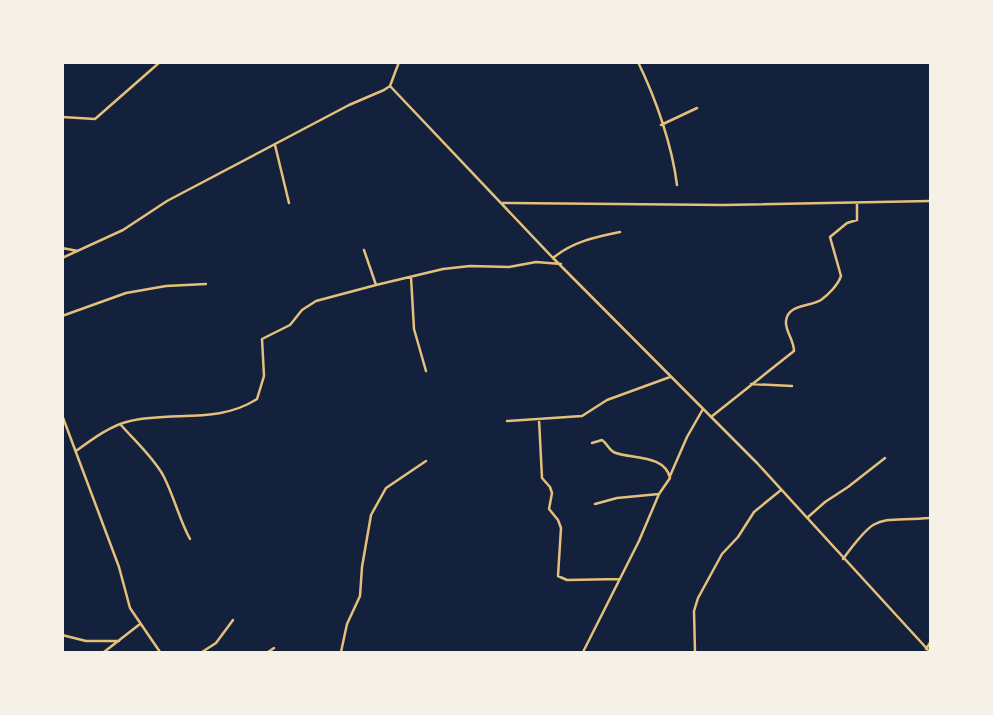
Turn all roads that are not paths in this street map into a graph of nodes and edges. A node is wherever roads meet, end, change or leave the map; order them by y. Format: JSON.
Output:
{"nodes":[{"id":1,"x":160,"y":62,"type":"edge"},
{"id":2,"x":399,"y":62,"type":"edge"},
{"id":3,"x":638,"y":62,"type":"edge"},
{"id":4,"x":390,"y":86,"type":"junction"},
{"id":5,"x":696,"y":108,"type":"dead end"},
{"id":6,"x":62,"y":118,"type":"edge"},
{"id":7,"x":661,"y":125,"type":"junction"},
{"id":8,"x":275,"y":145,"type":"junction"},
{"id":9,"x":677,"y":186,"type":"dead end"},
{"id":10,"x":930,"y":201,"type":"edge"},
{"id":11,"x":857,"y":202,"type":"junction"},
{"id":12,"x":289,"y":203,"type":"dead end"},
{"id":13,"x":501,"y":203,"type":"junction"},
{"id":14,"x":620,"y":232,"type":"dead end"},
{"id":15,"x":62,"y":248,"type":"edge"},
{"id":16,"x":364,"y":250,"type":"dead end"},
{"id":17,"x":80,"y":251,"type":"junction"},
{"id":18,"x":62,"y":258,"type":"edge"},
{"id":19,"x":553,"y":258,"type":"junction"},
{"id":20,"x":562,"y":264,"type":"junction"},
{"id":21,"x":411,"y":278,"type":"junction"},
{"id":22,"x":206,"y":284,"type":"dead end"},
{"id":23,"x":376,"y":285,"type":"junction"},
{"id":24,"x":62,"y":316,"type":"edge"},
{"id":25,"x":426,"y":371,"type":"dead end"},
{"id":26,"x":670,"y":377,"type":"junction"},
{"id":27,"x":751,"y":384,"type":"junction"},
{"id":28,"x":792,"y":386,"type":"dead end"},
{"id":29,"x":703,"y":409,"type":"junction"},
{"id":30,"x":62,"y":415,"type":"edge"},
{"id":31,"x":711,"y":417,"type":"junction"},
{"id":32,"x":539,"y":419,"type":"junction"},
{"id":33,"x":507,"y":422,"type":"dead end"},
{"id":34,"x":121,"y":425,"type":"junction"},
{"id":35,"x":592,"y":442,"type":"dead end"},
{"id":36,"x":76,"y":451,"type":"junction"},
{"id":37,"x":884,"y":458,"type":"dead end"},
{"id":38,"x":426,"y":461,"type":"dead end"},
{"id":39,"x":670,"y":476,"type":"junction"},
{"id":40,"x":781,"y":490,"type":"junction"},
{"id":41,"x":659,"y":494,"type":"junction"},
{"id":42,"x":595,"y":504,"type":"dead end"},
{"id":43,"x":807,"y":518,"type":"junction"},
{"id":44,"x":930,"y":518,"type":"edge"},
{"id":45,"x":190,"y":539,"type":"dead end"},
{"id":46,"x":843,"y":559,"type":"junction"},
{"id":47,"x":620,"y":579,"type":"junction"},
{"id":48,"x":233,"y":620,"type":"dead end"},
{"id":49,"x":140,"y":624,"type":"junction"},
{"id":50,"x":62,"y":635,"type":"edge"},
{"id":51,"x":119,"y":641,"type":"junction"},
{"id":52,"x":930,"y":644,"type":"edge"},
{"id":53,"x":274,"y":648,"type":"dead end"},
{"id":54,"x":926,"y":649,"type":"junction"},
{"id":55,"x":104,"y":652,"type":"edge"},
{"id":56,"x":160,"y":652,"type":"edge"},
{"id":57,"x":202,"y":652,"type":"edge"},
{"id":58,"x":268,"y":652,"type":"edge"},
{"id":59,"x":342,"y":652,"type":"edge"},
{"id":60,"x":583,"y":652,"type":"edge"},
{"id":61,"x":695,"y":652,"type":"edge"},
{"id":62,"x":930,"y":652,"type":"edge"}],
"edges":[{"from":1,"to":6,"type":"street"},
{"from":2,"to":4,"type":"street"},
{"from":3,"to":7,"type":"street"},
{"from":4,"to":8,"type":"street"},
{"from":4,"to":13,"type":"street"},
{"from":5,"to":7,"type":"street"},
{"from":7,"to":9,"type":"street"},
{"from":8,"to":12,"type":"street"},
{"from":8,"to":17,"type":"street"},
{"from":10,"to":11,"type":"street"},
{"from":11,"to":13,"type":"street"},
{"from":11,"to":27,"type":"street"},
{"from":13,"to":19,"type":"street"},
{"from":14,"to":19,"type":"street"},
{"from":15,"to":17,"type":"street"},
{"from":16,"to":23,"type":"street"},
{"from":17,"to":18,"type":"street"},
{"from":19,"to":20,"type":"street"},
{"from":20,"to":21,"type":"street"},
{"from":20,"to":26,"type":"street"},
{"from":21,"to":23,"type":"street"},
{"from":21,"to":25,"type":"street"},
{"from":22,"to":24,"type":"street"},
{"from":23,"to":34,"type":"street"},
{"from":26,"to":29,"type":"street"},
{"from":26,"to":32,"type":"street"},
{"from":27,"to":28,"type":"street"},
{"from":27,"to":31,"type":"street"},
{"from":29,"to":31,"type":"street"},
{"from":29,"to":39,"type":"street"},
{"from":30,"to":36,"type":"street"},
{"from":31,"to":40,"type":"street"},
{"from":32,"to":33,"type":"street"},
{"from":32,"to":47,"type":"street"},
{"from":34,"to":36,"type":"street"},
{"from":34,"to":45,"type":"street"},
{"from":35,"to":39,"type":"street"},
{"from":36,"to":49,"type":"street"},
{"from":37,"to":43,"type":"street"},
{"from":38,"to":59,"type":"street"},
{"from":39,"to":41,"type":"street"},
{"from":40,"to":43,"type":"street"},
{"from":40,"to":61,"type":"street"},
{"from":41,"to":42,"type":"street"},
{"from":41,"to":47,"type":"street"},
{"from":43,"to":46,"type":"street"},
{"from":44,"to":46,"type":"street"},
{"from":46,"to":54,"type":"street"},
{"from":47,"to":60,"type":"street"},
{"from":48,"to":57,"type":"street"},
{"from":49,"to":51,"type":"street"},
{"from":49,"to":56,"type":"street"},
{"from":50,"to":51,"type":"street"},
{"from":51,"to":55,"type":"street"},
{"from":52,"to":54,"type":"street"},
{"from":53,"to":58,"type":"street"},
{"from":54,"to":62,"type":"street"}]}
